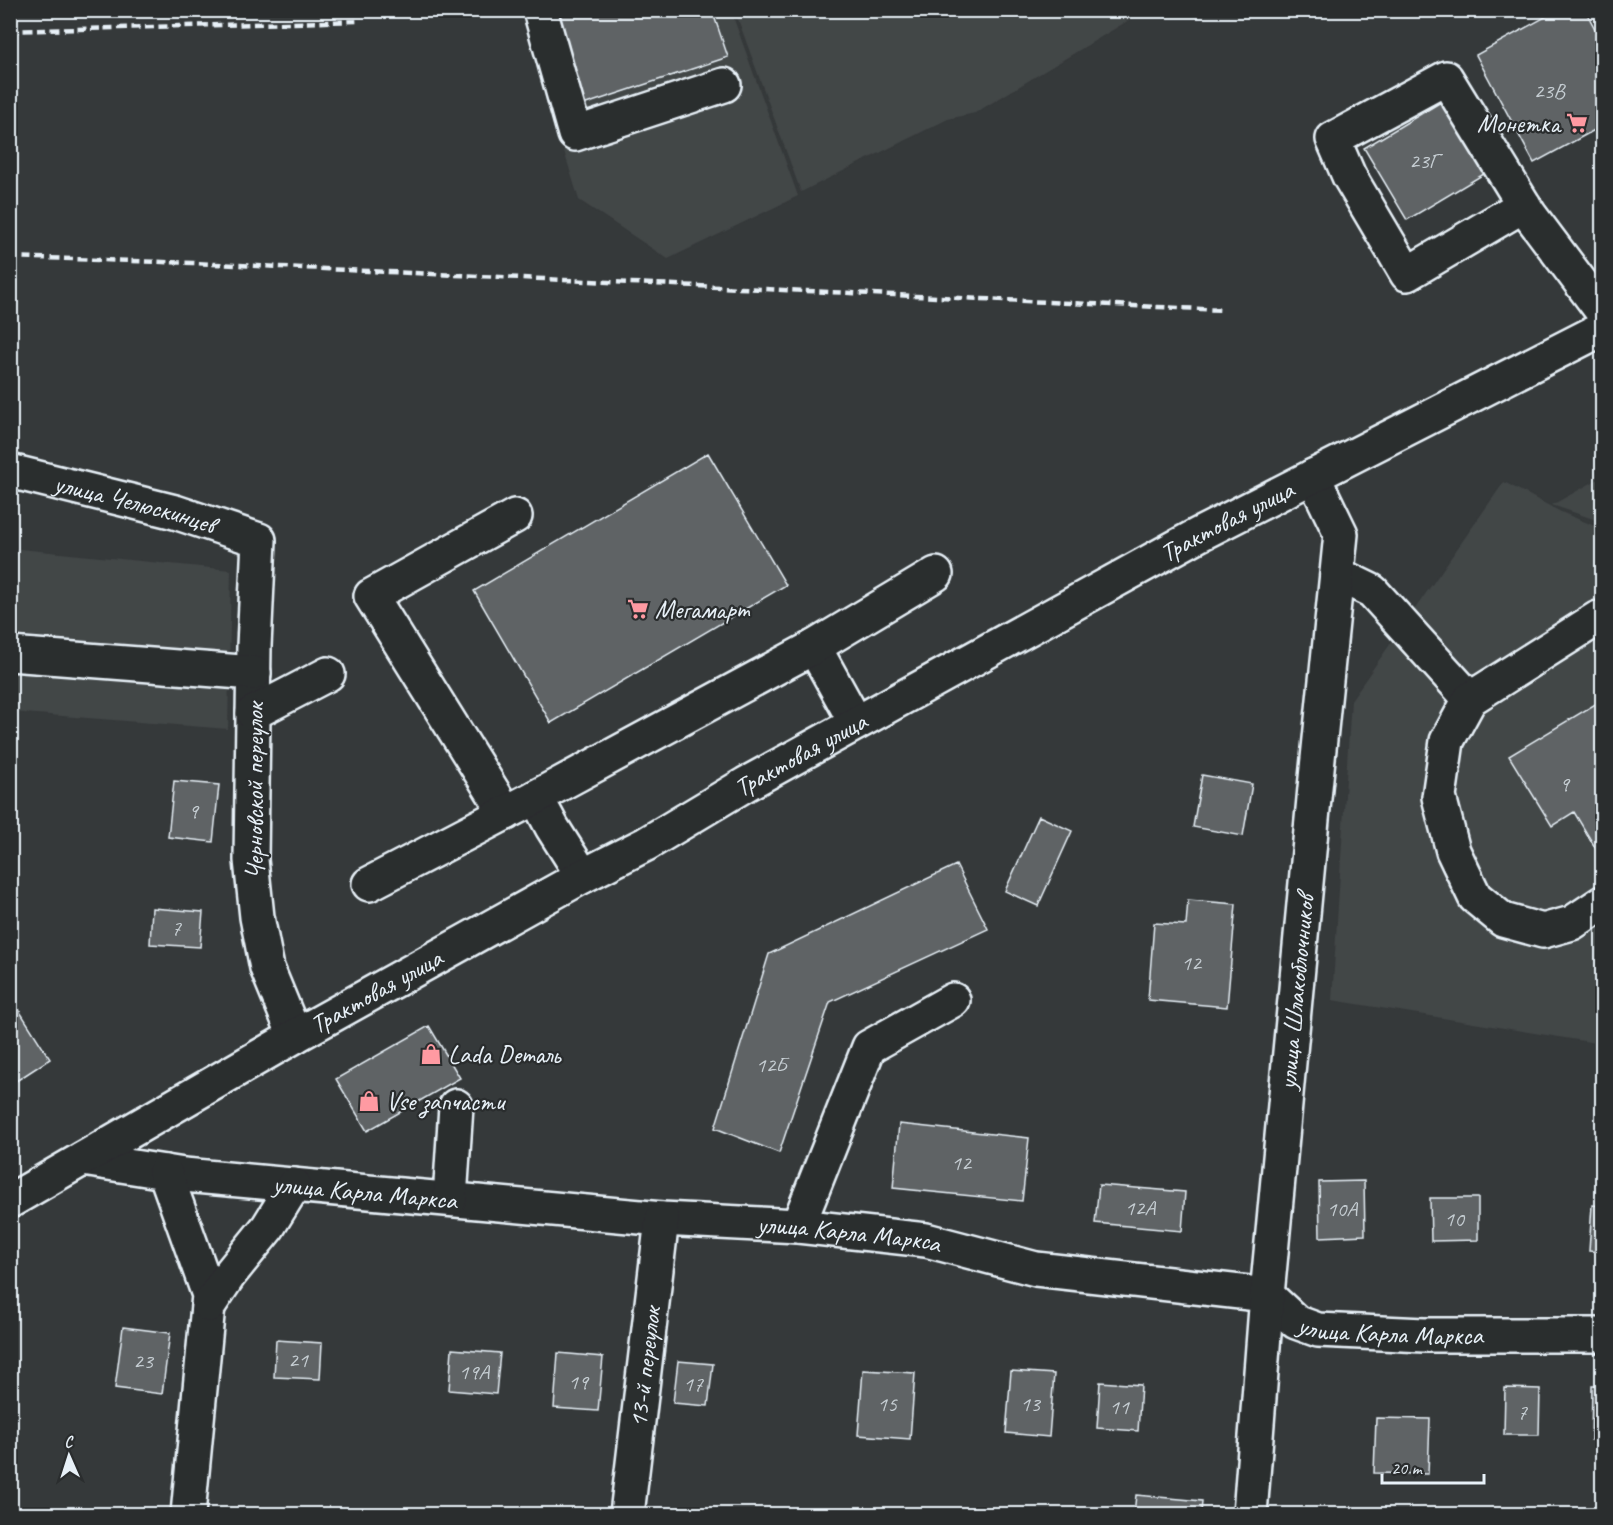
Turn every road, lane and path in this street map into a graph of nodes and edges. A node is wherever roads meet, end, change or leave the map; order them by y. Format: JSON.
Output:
{"nodes":[{"id":1,"x":540,"y":10,"type":"edge"},
{"id":2,"x":724,"y":85,"type":"dead end"},
{"id":3,"x":1524,"y":206,"type":"junction"},
{"id":4,"x":1602,"y":310,"type":"edge"},
{"id":5,"x":1602,"y":330,"type":"edge"},
{"id":6,"x":10,"y":471,"type":"edge"},
{"id":7,"x":1313,"y":477,"type":"junction"},
{"id":8,"x":515,"y":516,"type":"dead end"},
{"id":9,"x":259,"y":540,"type":"joint"},
{"id":10,"x":1337,"y":573,"type":"junction"},
{"id":11,"x":936,"y":574,"type":"dead end"},
{"id":12,"x":1602,"y":618,"type":"edge"},
{"id":13,"x":814,"y":647,"type":"junction"},
{"id":14,"x":10,"y":654,"type":"edge"},
{"id":15,"x":254,"y":673,"type":"junction"},
{"id":16,"x":328,"y":674,"type":"dead end"},
{"id":17,"x":1470,"y":699,"type":"junction"},
{"id":18,"x":253,"y":713,"type":"junction"},
{"id":19,"x":856,"y":723,"type":"junction"},
{"id":20,"x":536,"y":797,"type":"junction"},
{"id":21,"x":506,"y":813,"type":"junction"},
{"id":22,"x":583,"y":876,"type":"junction"},
{"id":23,"x":369,"y":884,"type":"dead end"},
{"id":24,"x":1602,"y":903,"type":"edge"},
{"id":25,"x":954,"y":1000,"type":"dead end"},
{"id":26,"x":295,"y":1036,"type":"junction"},
{"id":27,"x":456,"y":1106,"type":"dead end"},
{"id":28,"x":83,"y":1159,"type":"junction"},
{"id":29,"x":165,"y":1172,"type":"junction"},
{"id":30,"x":294,"y":1185,"type":"junction"},
{"id":31,"x":450,"y":1199,"type":"junction"},
{"id":32,"x":10,"y":1201,"type":"edge"},
{"id":33,"x":662,"y":1219,"type":"junction"},
{"id":34,"x":798,"y":1226,"type":"junction"},
{"id":35,"x":1267,"y":1295,"type":"junction"},
{"id":36,"x":209,"y":1305,"type":"junction"},
{"id":37,"x":1602,"y":1335,"type":"edge"},
{"id":38,"x":188,"y":1515,"type":"edge"},
{"id":39,"x":627,"y":1515,"type":"edge"},
{"id":40,"x":1250,"y":1515,"type":"edge"}],
"edges":[{"from":1,"to":2,"type":"street"},
{"from":3,"to":3,"type":"street"},
{"from":3,"to":4,"type":"street"},
{"from":5,"to":7,"type":"street","name":"Трактовая улица"},
{"from":6,"to":9,"type":"street","name":"улица Челюскинцев"},
{"from":7,"to":10,"type":"street","name":"улица Шлакоблочников"},
{"from":7,"to":19,"type":"street","name":"Трактовая улица"},
{"from":8,"to":21,"type":"street"},
{"from":9,"to":15,"type":"street","name":"Черновской переулок"},
{"from":10,"to":17,"type":"street"},
{"from":10,"to":35,"type":"street","name":"улица Шлакоблочников"},
{"from":11,"to":13,"type":"street"},
{"from":12,"to":17,"type":"street"},
{"from":13,"to":19,"type":"street"},
{"from":13,"to":20,"type":"street"},
{"from":14,"to":15,"type":"street"},
{"from":15,"to":18,"type":"street","name":"Черновской переулок"},
{"from":16,"to":18,"type":"street"},
{"from":17,"to":24,"type":"street"},
{"from":18,"to":26,"type":"street","name":"Черновской переулок"},
{"from":19,"to":22,"type":"street","name":"Трактовая улица"},
{"from":20,"to":21,"type":"street"},
{"from":20,"to":22,"type":"street"},
{"from":21,"to":23,"type":"street"},
{"from":22,"to":26,"type":"street","name":"Трактовая улица"},
{"from":25,"to":34,"type":"street"},
{"from":26,"to":28,"type":"street","name":"Трактовая улица"},
{"from":27,"to":31,"type":"street"},
{"from":28,"to":29,"type":"street","name":"улица Карла Маркса"},
{"from":28,"to":32,"type":"street","name":"Трактовая улица"},
{"from":29,"to":30,"type":"street","name":"улица Карла Маркса"},
{"from":29,"to":36,"type":"street"},
{"from":30,"to":31,"type":"street","name":"улица Карла Маркса"},
{"from":30,"to":36,"type":"street"},
{"from":31,"to":33,"type":"street","name":"улица Карла Маркса"},
{"from":33,"to":34,"type":"street","name":"улица Карла Маркса"},
{"from":33,"to":39,"type":"street","name":"13-й переулок"},
{"from":34,"to":35,"type":"street","name":"улица Карла Маркса"},
{"from":35,"to":37,"type":"street","name":"улица Карла Маркса"},
{"from":35,"to":40,"type":"street","name":"улица Шлакоблочников"},
{"from":36,"to":38,"type":"street"}]}
